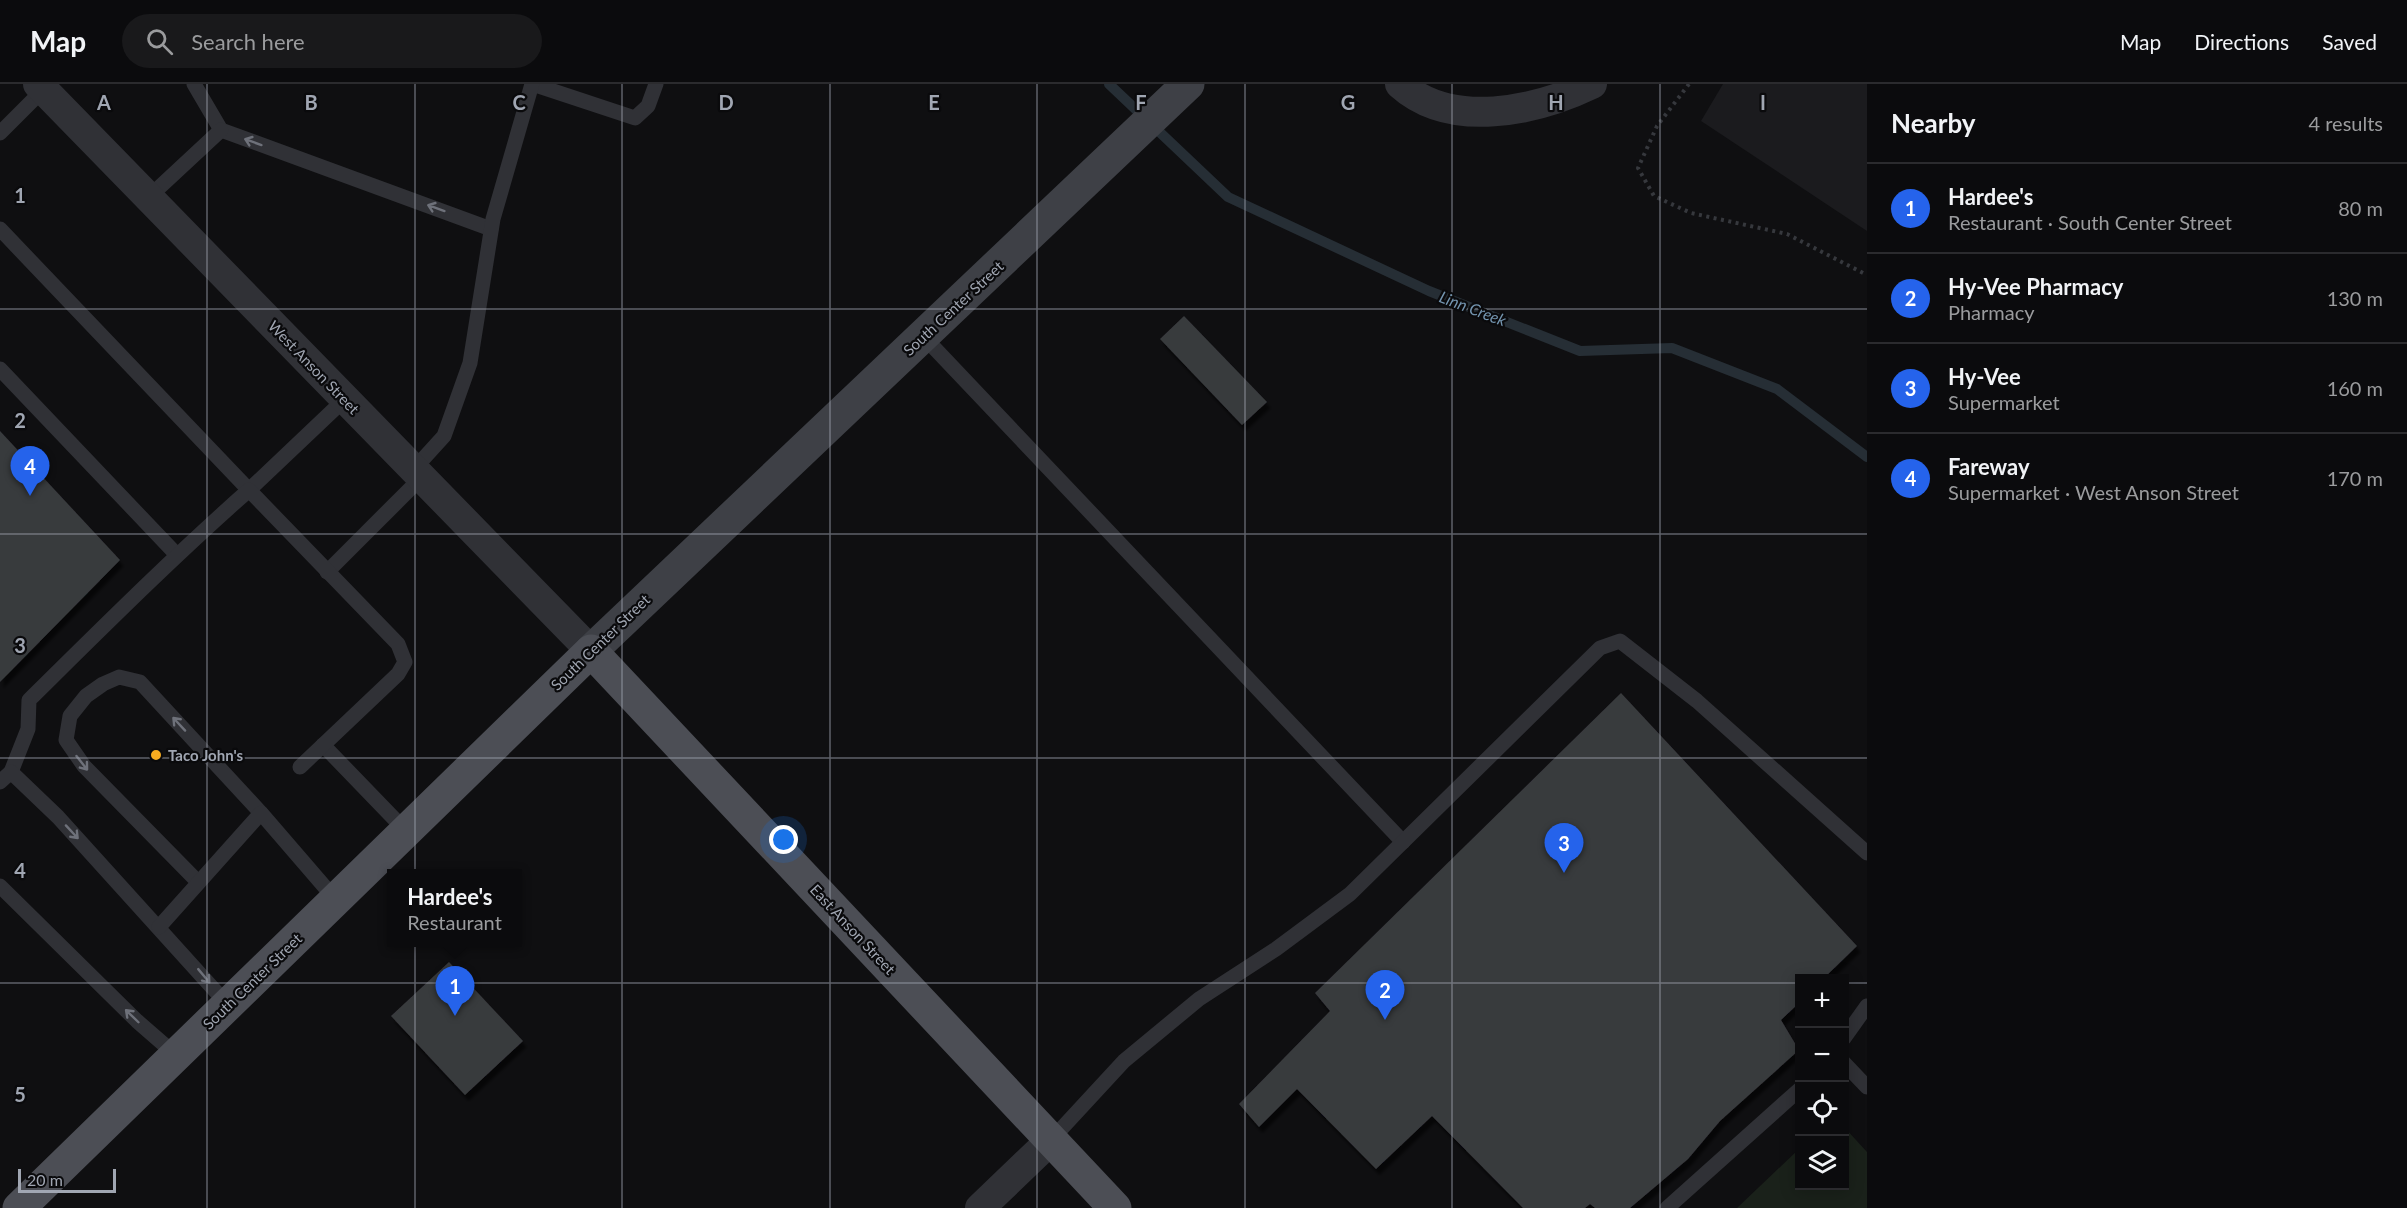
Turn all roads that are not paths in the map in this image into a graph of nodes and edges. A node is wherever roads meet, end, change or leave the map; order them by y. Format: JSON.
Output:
{"nodes":[{"id":1,"x":194,"y":84,"type":"edge"},
{"id":2,"x":532,"y":84,"type":"edge"},
{"id":3,"x":656,"y":84,"type":"edge"},
{"id":4,"x":1188,"y":84,"type":"edge"},
{"id":5,"x":1400,"y":84,"type":"edge"},
{"id":6,"x":1592,"y":84,"type":"edge"},
{"id":7,"x":41,"y":87,"type":"edge"},
{"id":8,"x":221,"y":130,"type":"junction"},
{"id":9,"x":0,"y":133,"type":"edge"},
{"id":10,"x":149,"y":197,"type":"junction"},
{"id":11,"x":491,"y":228,"type":"junction"},
{"id":12,"x":0,"y":229,"type":"edge"},
{"id":13,"x":923,"y":336,"type":"junction"},
{"id":14,"x":0,"y":369,"type":"edge"},
{"id":15,"x":345,"y":399,"type":"junction"},
{"id":16,"x":418,"y":473,"type":"junction"},
{"id":17,"x":249,"y":490,"type":"junction"},
{"id":18,"x":176,"y":554,"type":"junction"},
{"id":19,"x":327,"y":572,"type":"junction"},
{"id":20,"x":591,"y":651,"type":"junction"},
{"id":21,"x":323,"y":746,"type":"junction"},
{"id":22,"x":300,"y":767,"type":"dead end"},
{"id":23,"x":5,"y":777,"type":"edge"},
{"id":24,"x":261,"y":813,"type":"junction"},
{"id":25,"x":406,"y":831,"type":"junction"},
{"id":26,"x":1403,"y":842,"type":"junction"},
{"id":27,"x":1867,"y":853,"type":"edge"},
{"id":28,"x":198,"y":882,"type":"junction"},
{"id":29,"x":0,"y":886,"type":"edge"},
{"id":30,"x":336,"y":900,"type":"junction"},
{"id":31,"x":159,"y":927,"type":"junction"},
{"id":32,"x":228,"y":1005,"type":"junction"},
{"id":33,"x":1867,"y":1006,"type":"edge"},
{"id":34,"x":1849,"y":1032,"type":"edge"},
{"id":35,"x":176,"y":1055,"type":"junction"},
{"id":36,"x":1849,"y":1067,"type":"edge"},
{"id":37,"x":1867,"y":1087,"type":"edge"},
{"id":38,"x":1795,"y":1093,"type":"edge"},
{"id":39,"x":1051,"y":1140,"type":"junction"},
{"id":40,"x":20,"y":1208,"type":"edge"},
{"id":41,"x":980,"y":1208,"type":"edge"},
{"id":42,"x":1115,"y":1208,"type":"edge"},
{"id":43,"x":1667,"y":1208,"type":"edge"}],
"edges":[{"from":1,"to":8,"type":"lane"},
{"from":2,"to":3,"type":"lane"},
{"from":2,"to":11,"type":"lane"},
{"from":4,"to":13,"type":"main road","name":"South Center Street"},
{"from":5,"to":6,"type":"street"},
{"from":7,"to":9,"type":"lane"},
{"from":7,"to":10,"type":"street","name":"West Anson Street"},
{"from":8,"to":10,"type":"lane"},
{"from":11,"to":8,"type":"lane","one_way":true},
{"from":10,"to":15,"type":"street","name":"West Anson Street"},
{"from":11,"to":16,"type":"lane"},
{"from":12,"to":17,"type":"lane"},
{"from":13,"to":20,"type":"main road","name":"South Center Street"},
{"from":13,"to":26,"type":"lane"},
{"from":14,"to":18,"type":"lane"},
{"from":15,"to":16,"type":"street","name":"West Anson Street"},
{"from":15,"to":17,"type":"lane"},
{"from":16,"to":19,"type":"lane"},
{"from":16,"to":20,"type":"street","name":"West Anson Street"},
{"from":17,"to":18,"type":"lane"},
{"from":17,"to":19,"type":"lane"},
{"from":18,"to":23,"type":"lane"},
{"from":19,"to":21,"type":"lane"},
{"from":20,"to":25,"type":"main road","name":"South Center Street"},
{"from":20,"to":39,"type":"main road","name":"East Anson Street"},
{"from":21,"to":22,"type":"lane"},
{"from":21,"to":25,"type":"lane"},
{"from":23,"to":31,"type":"lane","one_way":true},
{"from":24,"to":28,"type":"lane"},
{"from":24,"to":28,"type":"lane","one_way":true},
{"from":24,"to":30,"type":"lane"},
{"from":25,"to":30,"type":"main road","name":"South Center Street"},
{"from":26,"to":27,"type":"lane"},
{"from":26,"to":39,"type":"lane"},
{"from":28,"to":31,"type":"lane"},
{"from":35,"to":29,"type":"lane","one_way":true},
{"from":30,"to":32,"type":"main road","name":"South Center Street"},
{"from":31,"to":32,"type":"lane","one_way":true},
{"from":32,"to":35,"type":"main road","name":"South Center Street"},
{"from":33,"to":34,"type":"lane"},
{"from":35,"to":40,"type":"main road","name":"South Center Street"},
{"from":36,"to":37,"type":"lane"},
{"from":38,"to":43,"type":"lane"},
{"from":39,"to":41,"type":"street"},
{"from":39,"to":42,"type":"main road","name":"East Anson Street"}]}
